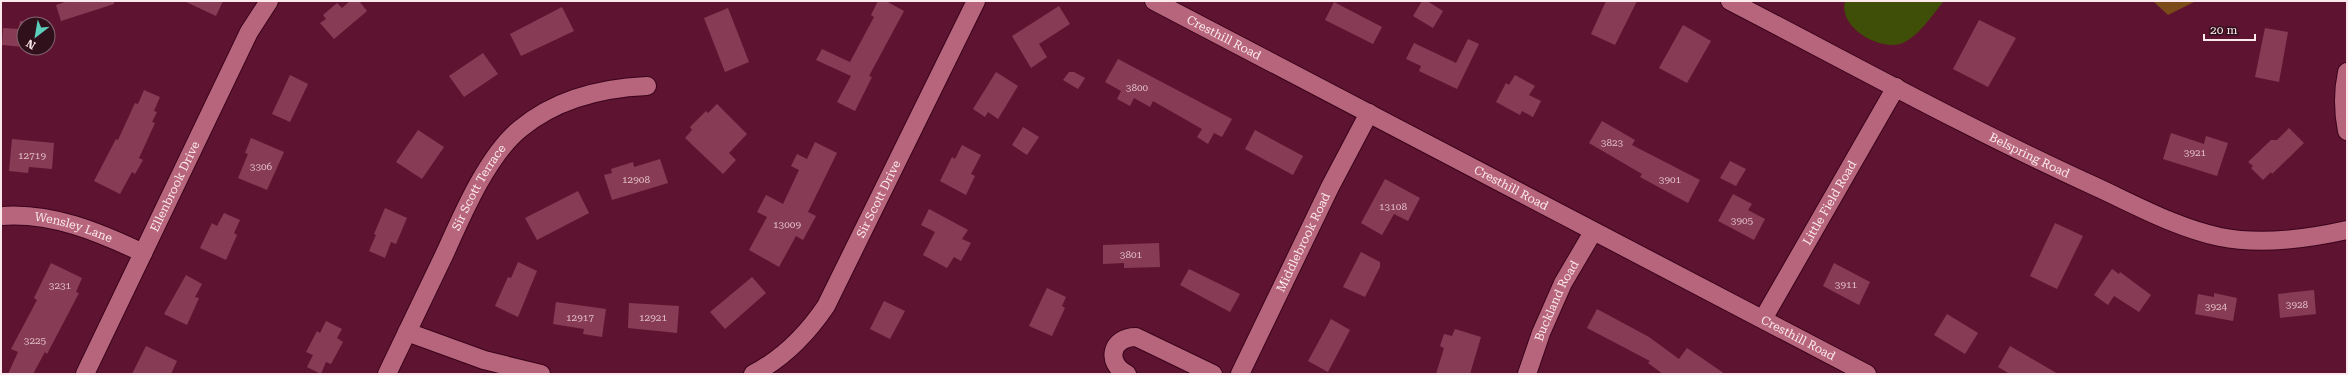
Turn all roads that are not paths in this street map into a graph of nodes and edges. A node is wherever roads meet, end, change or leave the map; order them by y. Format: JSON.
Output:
{"nodes":[{"id":1,"x":269,"y":1,"type":"edge"},
{"id":2,"x":976,"y":1,"type":"edge"},
{"id":3,"x":1154,"y":1,"type":"edge"},
{"id":4,"x":1730,"y":1,"type":"edge"},
{"id":5,"x":2347,"y":72,"type":"edge"},
{"id":6,"x":647,"y":86,"type":"dead end"},
{"id":7,"x":1896,"y":87,"type":"junction"},
{"id":8,"x":1370,"y":113,"type":"junction"},
{"id":9,"x":2347,"y":130,"type":"edge"},
{"id":10,"x":1,"y":216,"type":"edge"},
{"id":11,"x":2347,"y":230,"type":"edge"},
{"id":12,"x":1593,"y":232,"type":"junction"},
{"id":13,"x":143,"y":253,"type":"junction"},
{"id":14,"x":1763,"y":319,"type":"junction"},
{"id":15,"x":407,"y":332,"type":"junction"},
{"id":16,"x":85,"y":374,"type":"edge"},
{"id":17,"x":387,"y":374,"type":"edge"},
{"id":18,"x":541,"y":374,"type":"edge"},
{"id":19,"x":753,"y":374,"type":"edge"},
{"id":20,"x":1127,"y":374,"type":"edge"},
{"id":21,"x":1213,"y":374,"type":"edge"},
{"id":22,"x":1240,"y":374,"type":"edge"},
{"id":23,"x":1527,"y":374,"type":"edge"},
{"id":24,"x":1867,"y":374,"type":"edge"}],
"edges":[{"from":1,"to":13,"type":"street","name":"Ellenbrook Drive"},
{"from":2,"to":19,"type":"street","name":"Sir Scott Drive"},
{"from":3,"to":8,"type":"street","name":"Cresthill Road"},
{"from":4,"to":7,"type":"street","name":"Belspring Road"},
{"from":5,"to":9,"type":"street"},
{"from":6,"to":15,"type":"street","name":"Sir Scott Terrace"},
{"from":7,"to":11,"type":"street","name":"Belspring Road"},
{"from":7,"to":14,"type":"street","name":"Little Field Road"},
{"from":8,"to":12,"type":"street","name":"Cresthill Road"},
{"from":8,"to":22,"type":"street","name":"Middlebrook Road"},
{"from":10,"to":13,"type":"street","name":"Wensley Lane"},
{"from":12,"to":14,"type":"street","name":"Cresthill Road"},
{"from":12,"to":23,"type":"street","name":"Buckland Road"},
{"from":13,"to":16,"type":"street","name":"Ellenbrook Drive"},
{"from":14,"to":24,"type":"street","name":"Cresthill Road"},
{"from":15,"to":17,"type":"street","name":"Sir Scott Terrace"},
{"from":15,"to":18,"type":"street"},
{"from":20,"to":21,"type":"street"}]}
